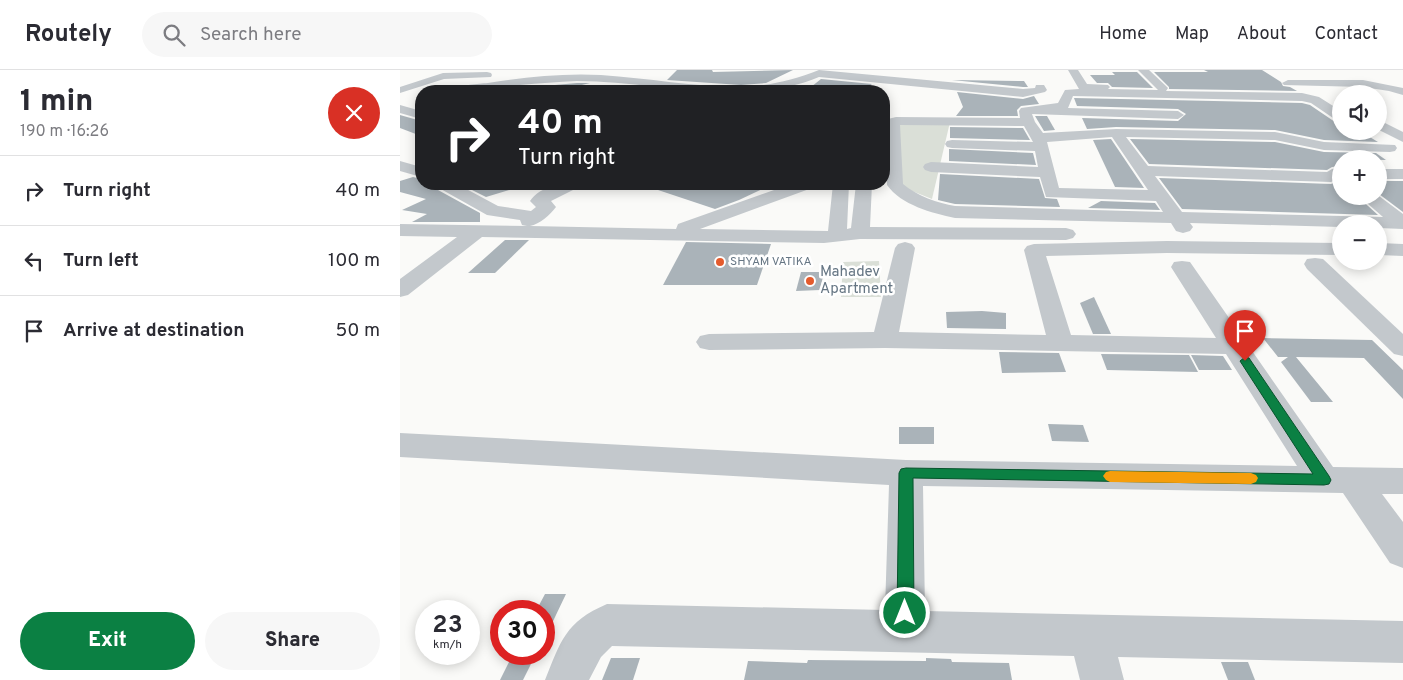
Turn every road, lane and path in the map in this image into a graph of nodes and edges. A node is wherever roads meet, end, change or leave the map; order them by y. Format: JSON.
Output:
{"nodes":[{"id":1,"x":828,"y":70,"type":"edge"},
{"id":2,"x":905,"y":70,"type":"edge"},
{"id":3,"x":1073,"y":70,"type":"edge"},
{"id":4,"x":1143,"y":70,"type":"edge"},
{"id":5,"x":508,"y":72,"type":"edge"},
{"id":6,"x":603,"y":75,"type":"edge"},
{"id":7,"x":670,"y":75,"type":"dead end"},
{"id":8,"x":408,"y":76,"type":"dead end"},
{"id":9,"x":443,"y":76,"type":"junction"},
{"id":10,"x":812,"y":76,"type":"junction"},
{"id":11,"x":976,"y":77,"type":"dead end"},
{"id":12,"x":886,"y":80,"type":"junction"},
{"id":13,"x":1175,"y":81,"type":"dead end"},
{"id":14,"x":1234,"y":82,"type":"dead end"},
{"id":15,"x":1274,"y":83,"type":"dead end"},
{"id":16,"x":658,"y":84,"type":"junction"},
{"id":17,"x":417,"y":85,"type":"edge"},
{"id":18,"x":486,"y":85,"type":"edge"},
{"id":19,"x":491,"y":85,"type":"edge"},
{"id":20,"x":668,"y":85,"type":"edge"},
{"id":21,"x":784,"y":85,"type":"edge"},
{"id":22,"x":803,"y":85,"type":"edge"},
{"id":23,"x":879,"y":85,"type":"edge"},
{"id":24,"x":415,"y":86,"type":"edge"},
{"id":25,"x":963,"y":87,"type":"junction"},
{"id":26,"x":1082,"y":87,"type":"junction"},
{"id":27,"x":1158,"y":88,"type":"junction"},
{"id":28,"x":402,"y":90,"type":"dead end"},
{"id":29,"x":1401,"y":90,"type":"edge"},
{"id":30,"x":1242,"y":93,"type":"junction"},
{"id":31,"x":955,"y":100,"type":"dead end"},
{"id":32,"x":414,"y":102,"type":"dead end"},
{"id":33,"x":1329,"y":102,"type":"junction"},
{"id":34,"x":400,"y":107,"type":"edge"},
{"id":35,"x":1332,"y":108,"type":"edge"},
{"id":36,"x":415,"y":113,"type":"edge"},
{"id":37,"x":1176,"y":115,"type":"junction"},
{"id":38,"x":1310,"y":115,"type":"dead end"},
{"id":39,"x":1028,"y":116,"type":"junction"},
{"id":40,"x":1196,"y":116,"type":"dead end"},
{"id":41,"x":1332,"y":120,"type":"edge"},
{"id":42,"x":1282,"y":128,"type":"junction"},
{"id":43,"x":1332,"y":129,"type":"edge"},
{"id":44,"x":1116,"y":133,"type":"junction"},
{"id":45,"x":1195,"y":134,"type":"junction"},
{"id":46,"x":1387,"y":134,"type":"edge"},
{"id":47,"x":1403,"y":138,"type":"edge"},
{"id":48,"x":1383,"y":140,"type":"edge"},
{"id":49,"x":1040,"y":142,"type":"junction"},
{"id":50,"x":952,"y":144,"type":"dead end"},
{"id":51,"x":1208,"y":147,"type":"dead end"},
{"id":52,"x":1397,"y":152,"type":"edge"},
{"id":53,"x":1220,"y":160,"type":"dead end"},
{"id":54,"x":400,"y":166,"type":"edge"},
{"id":55,"x":931,"y":167,"type":"dead end"},
{"id":56,"x":1332,"y":167,"type":"edge"},
{"id":57,"x":415,"y":170,"type":"edge"},
{"id":58,"x":1142,"y":171,"type":"junction"},
{"id":59,"x":1047,"y":172,"type":"junction"},
{"id":60,"x":1233,"y":174,"type":"junction"},
{"id":61,"x":1387,"y":174,"type":"edge"},
{"id":62,"x":1403,"y":174,"type":"edge"},
{"id":63,"x":1332,"y":177,"type":"edge"},
{"id":64,"x":1387,"y":188,"type":"edge"},
{"id":65,"x":1403,"y":189,"type":"edge"},
{"id":66,"x":456,"y":190,"type":"edge"},
{"id":67,"x":559,"y":190,"type":"edge"},
{"id":68,"x":789,"y":190,"type":"edge"},
{"id":69,"x":839,"y":190,"type":"edge"},
{"id":70,"x":864,"y":190,"type":"edge"},
{"id":71,"x":1052,"y":193,"type":"junction"},
{"id":72,"x":1159,"y":196,"type":"junction"},
{"id":73,"x":1380,"y":205,"type":"edge"},
{"id":74,"x":1058,"y":215,"type":"junction"},
{"id":75,"x":536,"y":216,"type":"junction"},
{"id":76,"x":1174,"y":217,"type":"junction"},
{"id":77,"x":1403,"y":223,"type":"edge"},
{"id":78,"x":400,"y":230,"type":"edge"},
{"id":79,"x":476,"y":232,"type":"junction"},
{"id":80,"x":514,"y":232,"type":"junction"},
{"id":81,"x":860,"y":233,"type":"junction"},
{"id":82,"x":666,"y":234,"type":"junction"},
{"id":83,"x":1189,"y":234,"type":"junction"},
{"id":84,"x":831,"y":236,"type":"junction"},
{"id":85,"x":1332,"y":236,"type":"edge"},
{"id":86,"x":1387,"y":236,"type":"edge"},
{"id":87,"x":1403,"y":237,"type":"edge"},
{"id":88,"x":905,"y":248,"type":"junction"},
{"id":89,"x":1332,"y":249,"type":"edge"},
{"id":90,"x":1387,"y":249,"type":"edge"},
{"id":91,"x":1034,"y":250,"type":"junction"},
{"id":92,"x":1403,"y":250,"type":"edge"},
{"id":93,"x":1315,"y":264,"type":"dead end"},
{"id":94,"x":1182,"y":267,"type":"dead end"},
{"id":95,"x":400,"y":290,"type":"edge"},
{"id":96,"x":885,"y":340,"type":"junction"},
{"id":97,"x":709,"y":342,"type":"dead end"},
{"id":98,"x":1061,"y":343,"type":"junction"},
{"id":99,"x":1235,"y":346,"type":"junction"},
{"id":100,"x":1403,"y":348,"type":"edge"},
{"id":101,"x":400,"y":445,"type":"edge"},
{"id":102,"x":906,"y":473,"type":"junction"},
{"id":103,"x":1338,"y":480,"type":"junction"},
{"id":104,"x":1403,"y":481,"type":"edge"},
{"id":105,"x":1403,"y":551,"type":"edge"},
{"id":106,"x":905,"y":632,"type":"junction"},
{"id":107,"x":1091,"y":635,"type":"junction"},
{"id":108,"x":1403,"y":642,"type":"edge"},
{"id":109,"x":567,"y":680,"type":"edge"},
{"id":110,"x":1102,"y":680,"type":"edge"}],
"edges":[{"from":1,"to":10,"type":"street"},
{"from":2,"to":12,"type":"street"},
{"from":3,"to":26,"type":"street"},
{"from":4,"to":27,"type":"street"},
{"from":5,"to":9,"type":"street"},
{"from":5,"to":18,"type":"street"},
{"from":6,"to":16,"type":"street"},
{"from":6,"to":19,"type":"street"},
{"from":7,"to":16,"type":"street"},
{"from":8,"to":9,"type":"street"},
{"from":9,"to":17,"type":"street"},
{"from":10,"to":12,"type":"street"},
{"from":10,"to":21,"type":"street"},
{"from":10,"to":22,"type":"street"},
{"from":11,"to":25,"type":"street"},
{"from":12,"to":23,"type":"street"},
{"from":12,"to":25,"type":"street"},
{"from":13,"to":27,"type":"street"},
{"from":14,"to":30,"type":"street"},
{"from":15,"to":29,"type":"street"},
{"from":16,"to":20,"type":"street"},
{"from":24,"to":28,"type":"street"},
{"from":25,"to":26,"type":"street"},
{"from":25,"to":31,"type":"street"},
{"from":26,"to":27,"type":"street"},
{"from":27,"to":30,"type":"street"},
{"from":27,"to":37,"type":"street"},
{"from":27,"to":39,"type":"street"},
{"from":30,"to":33,"type":"street"},
{"from":30,"to":33,"type":"street"},
{"from":32,"to":34,"type":"street"},
{"from":33,"to":35,"type":"street"},
{"from":34,"to":36,"type":"street"},
{"from":37,"to":39,"type":"street"},
{"from":37,"to":40,"type":"street"},
{"from":37,"to":45,"type":"street"},
{"from":38,"to":41,"type":"street"},
{"from":39,"to":49,"type":"street"},
{"from":39,"to":74,"type":"street"},
{"from":42,"to":43,"type":"street"},
{"from":42,"to":45,"type":"street"},
{"from":42,"to":52,"type":"street"},
{"from":42,"to":56,"type":"street"},
{"from":44,"to":45,"type":"street"},
{"from":44,"to":49,"type":"street"},
{"from":44,"to":58,"type":"street"},
{"from":45,"to":51,"type":"street"},
{"from":46,"to":47,"type":"street"},
{"from":48,"to":52,"type":"street"},
{"from":49,"to":50,"type":"street"},
{"from":49,"to":59,"type":"street"},
{"from":53,"to":60,"type":"street"},
{"from":54,"to":57,"type":"street"},
{"from":55,"to":59,"type":"street"},
{"from":58,"to":60,"type":"street"},
{"from":58,"to":72,"type":"street"},
{"from":59,"to":71,"type":"street"},
{"from":60,"to":63,"type":"street"},
{"from":61,"to":62,"type":"street"},
{"from":64,"to":65,"type":"street"},
{"from":66,"to":75,"type":"street"},
{"from":67,"to":75,"type":"street"},
{"from":68,"to":82,"type":"street"},
{"from":69,"to":84,"type":"street"},
{"from":70,"to":81,"type":"street"},
{"from":71,"to":72,"type":"street"},
{"from":71,"to":74,"type":"street"},
{"from":72,"to":76,"type":"street"},
{"from":73,"to":77,"type":"street"},
{"from":74,"to":76,"type":"street"},
{"from":75,"to":80,"type":"street"},
{"from":76,"to":77,"type":"street"},
{"from":76,"to":83,"type":"street"},
{"from":78,"to":79,"type":"street"},
{"from":79,"to":80,"type":"street"},
{"from":79,"to":95,"type":"street"},
{"from":80,"to":82,"type":"street"},
{"from":81,"to":83,"type":"street"},
{"from":81,"to":84,"type":"street"},
{"from":82,"to":84,"type":"street"},
{"from":83,"to":85,"type":"street"},
{"from":84,"to":88,"type":"street"},
{"from":86,"to":87,"type":"street"},
{"from":88,"to":91,"type":"street"},
{"from":88,"to":96,"type":"street"},
{"from":89,"to":91,"type":"street"},
{"from":90,"to":92,"type":"street"},
{"from":91,"to":98,"type":"street"},
{"from":93,"to":100,"type":"street"},
{"from":94,"to":99,"type":"street"},
{"from":96,"to":97,"type":"street"},
{"from":96,"to":98,"type":"street"},
{"from":98,"to":99,"type":"street"},
{"from":99,"to":103,"type":"street"},
{"from":101,"to":102,"type":"street"},
{"from":102,"to":103,"type":"street"},
{"from":102,"to":106,"type":"street"},
{"from":103,"to":104,"type":"street"},
{"from":103,"to":105,"type":"street"},
{"from":106,"to":107,"type":"street"},
{"from":106,"to":109,"type":"street"},
{"from":107,"to":108,"type":"street"},
{"from":107,"to":110,"type":"street"}]}
